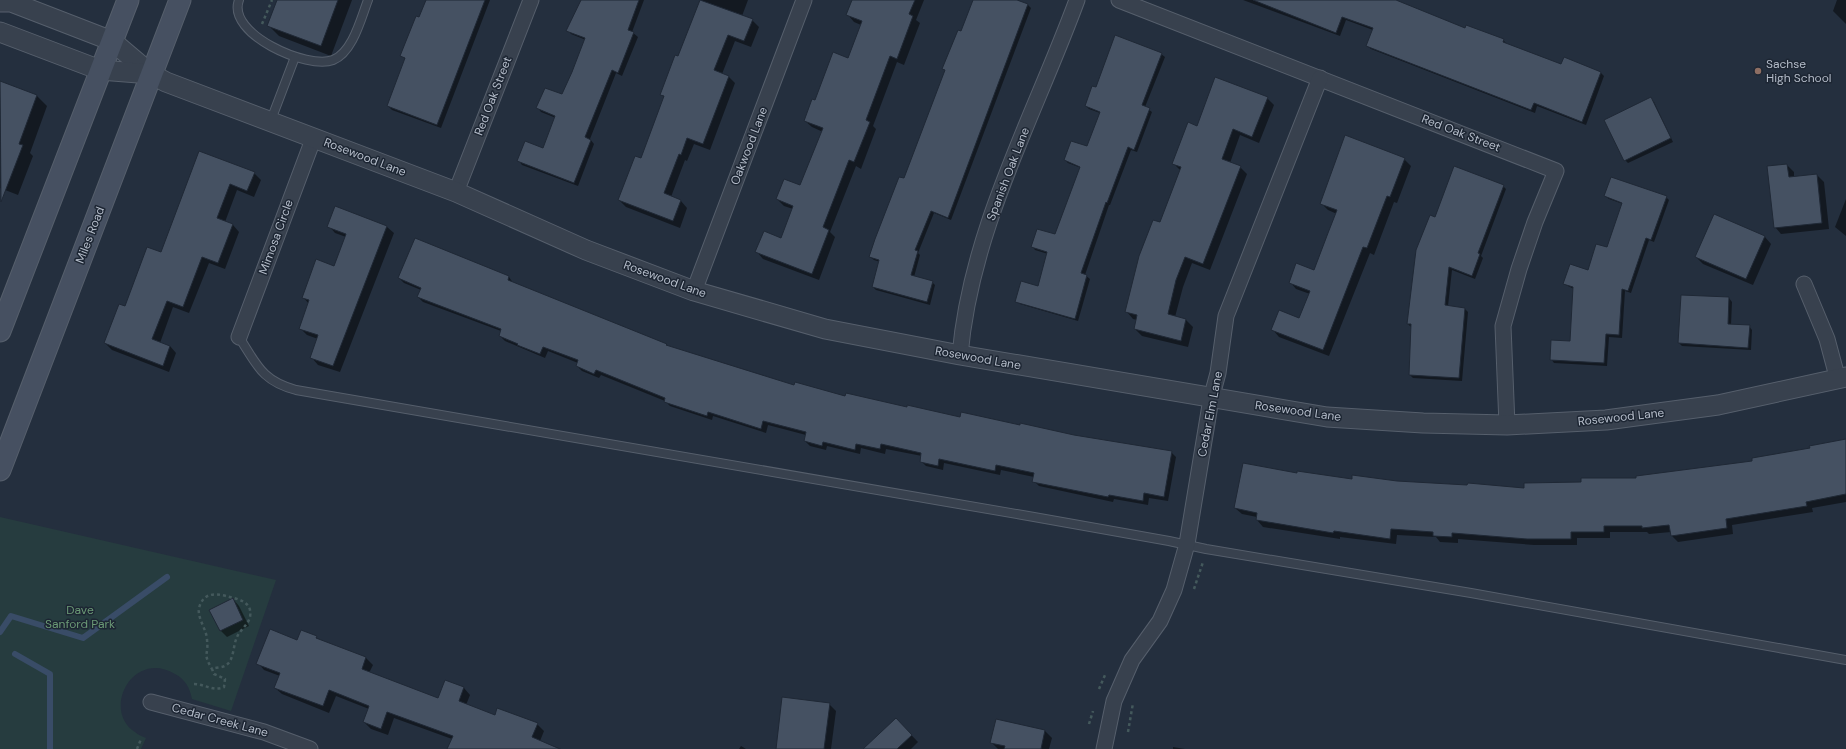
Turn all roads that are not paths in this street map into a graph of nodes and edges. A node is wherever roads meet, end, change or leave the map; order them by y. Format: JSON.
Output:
{"nodes":[{"id":1,"x":128,"y":0,"type":"edge"},
{"id":2,"x":180,"y":0,"type":"edge"},
{"id":3,"x":239,"y":0,"type":"edge"},
{"id":4,"x":368,"y":0,"type":"edge"},
{"id":5,"x":531,"y":0,"type":"edge"},
{"id":6,"x":804,"y":0,"type":"edge"},
{"id":7,"x":1077,"y":0,"type":"edge"},
{"id":8,"x":1119,"y":0,"type":"edge"},
{"id":9,"x":0,"y":2,"type":"edge"},
{"id":10,"x":0,"y":32,"type":"edge"},
{"id":11,"x":112,"y":41,"type":"junction"},
{"id":12,"x":295,"y":57,"type":"junction"},
{"id":13,"x":100,"y":70,"type":"junction"},
{"id":14,"x":151,"y":74,"type":"junction"},
{"id":15,"x":1320,"y":78,"type":"junction"},
{"id":16,"x":271,"y":120,"type":"junction"},
{"id":17,"x":314,"y":137,"type":"junction"},
{"id":18,"x":456,"y":192,"type":"junction"},
{"id":19,"x":1804,"y":284,"type":"dead end"},
{"id":20,"x":694,"y":291,"type":"junction"},
{"id":21,"x":0,"y":331,"type":"edge"},
{"id":22,"x":239,"y":337,"type":"joint"},
{"id":23,"x":960,"y":355,"type":"junction"},
{"id":24,"x":1842,"y":378,"type":"edge"},
{"id":25,"x":1211,"y":399,"type":"junction"},
{"id":26,"x":1506,"y":425,"type":"junction"},
{"id":27,"x":0,"y":470,"type":"edge"},
{"id":28,"x":1187,"y":544,"type":"junction"},
{"id":29,"x":1846,"y":660,"type":"edge"},
{"id":30,"x":152,"y":702,"type":"dead end"},
{"id":31,"x":310,"y":749,"type":"edge"},
{"id":32,"x":1104,"y":749,"type":"edge"}],
"edges":[{"from":1,"to":11,"type":"main road"},
{"from":2,"to":14,"type":"main road","name":"Miles Road"},
{"from":3,"to":12,"type":"lane"},
{"from":4,"to":12,"type":"lane"},
{"from":5,"to":18,"type":"street","name":"Red Oak Street"},
{"from":6,"to":20,"type":"street","name":"Oakwood Lane"},
{"from":7,"to":23,"type":"street","name":"Spanish Oak Lane"},
{"from":8,"to":15,"type":"street","name":"Red Oak Street"},
{"from":9,"to":11,"type":"street","name":"Rosewood Lane"},
{"from":10,"to":13,"type":"street","name":"Rosewood Lane"},
{"from":11,"to":13,"type":"main road"},
{"from":11,"to":14,"type":"street","name":"Rosewood Lane"},
{"from":12,"to":16,"type":"lane"},
{"from":13,"to":14,"type":"street","name":"Rosewood Lane"},
{"from":13,"to":21,"type":"main road"},
{"from":14,"to":16,"type":"street","name":"Rosewood Lane"},
{"from":14,"to":27,"type":"main road","name":"Miles Road"},
{"from":15,"to":25,"type":"street","name":"Cedar Elm Lane"},
{"from":15,"to":26,"type":"street","name":"Red Oak Street"},
{"from":16,"to":17,"type":"street","name":"Rosewood Lane"},
{"from":17,"to":18,"type":"street","name":"Rosewood Lane"},
{"from":17,"to":22,"type":"street","name":"Mimosa Circle"},
{"from":18,"to":20,"type":"street","name":"Rosewood Lane"},
{"from":19,"to":24,"type":"street"},
{"from":20,"to":23,"type":"street","name":"Rosewood Lane"},
{"from":22,"to":28,"type":"lane"},
{"from":23,"to":25,"type":"street","name":"Rosewood Lane"},
{"from":24,"to":26,"type":"street","name":"Rosewood Lane"},
{"from":25,"to":26,"type":"street","name":"Rosewood Lane"},
{"from":25,"to":28,"type":"street","name":"Cedar Elm Lane"},
{"from":28,"to":29,"type":"lane"},
{"from":28,"to":32,"type":"street","name":"Cedar Elm Lane"},
{"from":30,"to":31,"type":"street","name":"Cedar Creek Lane"}]}
